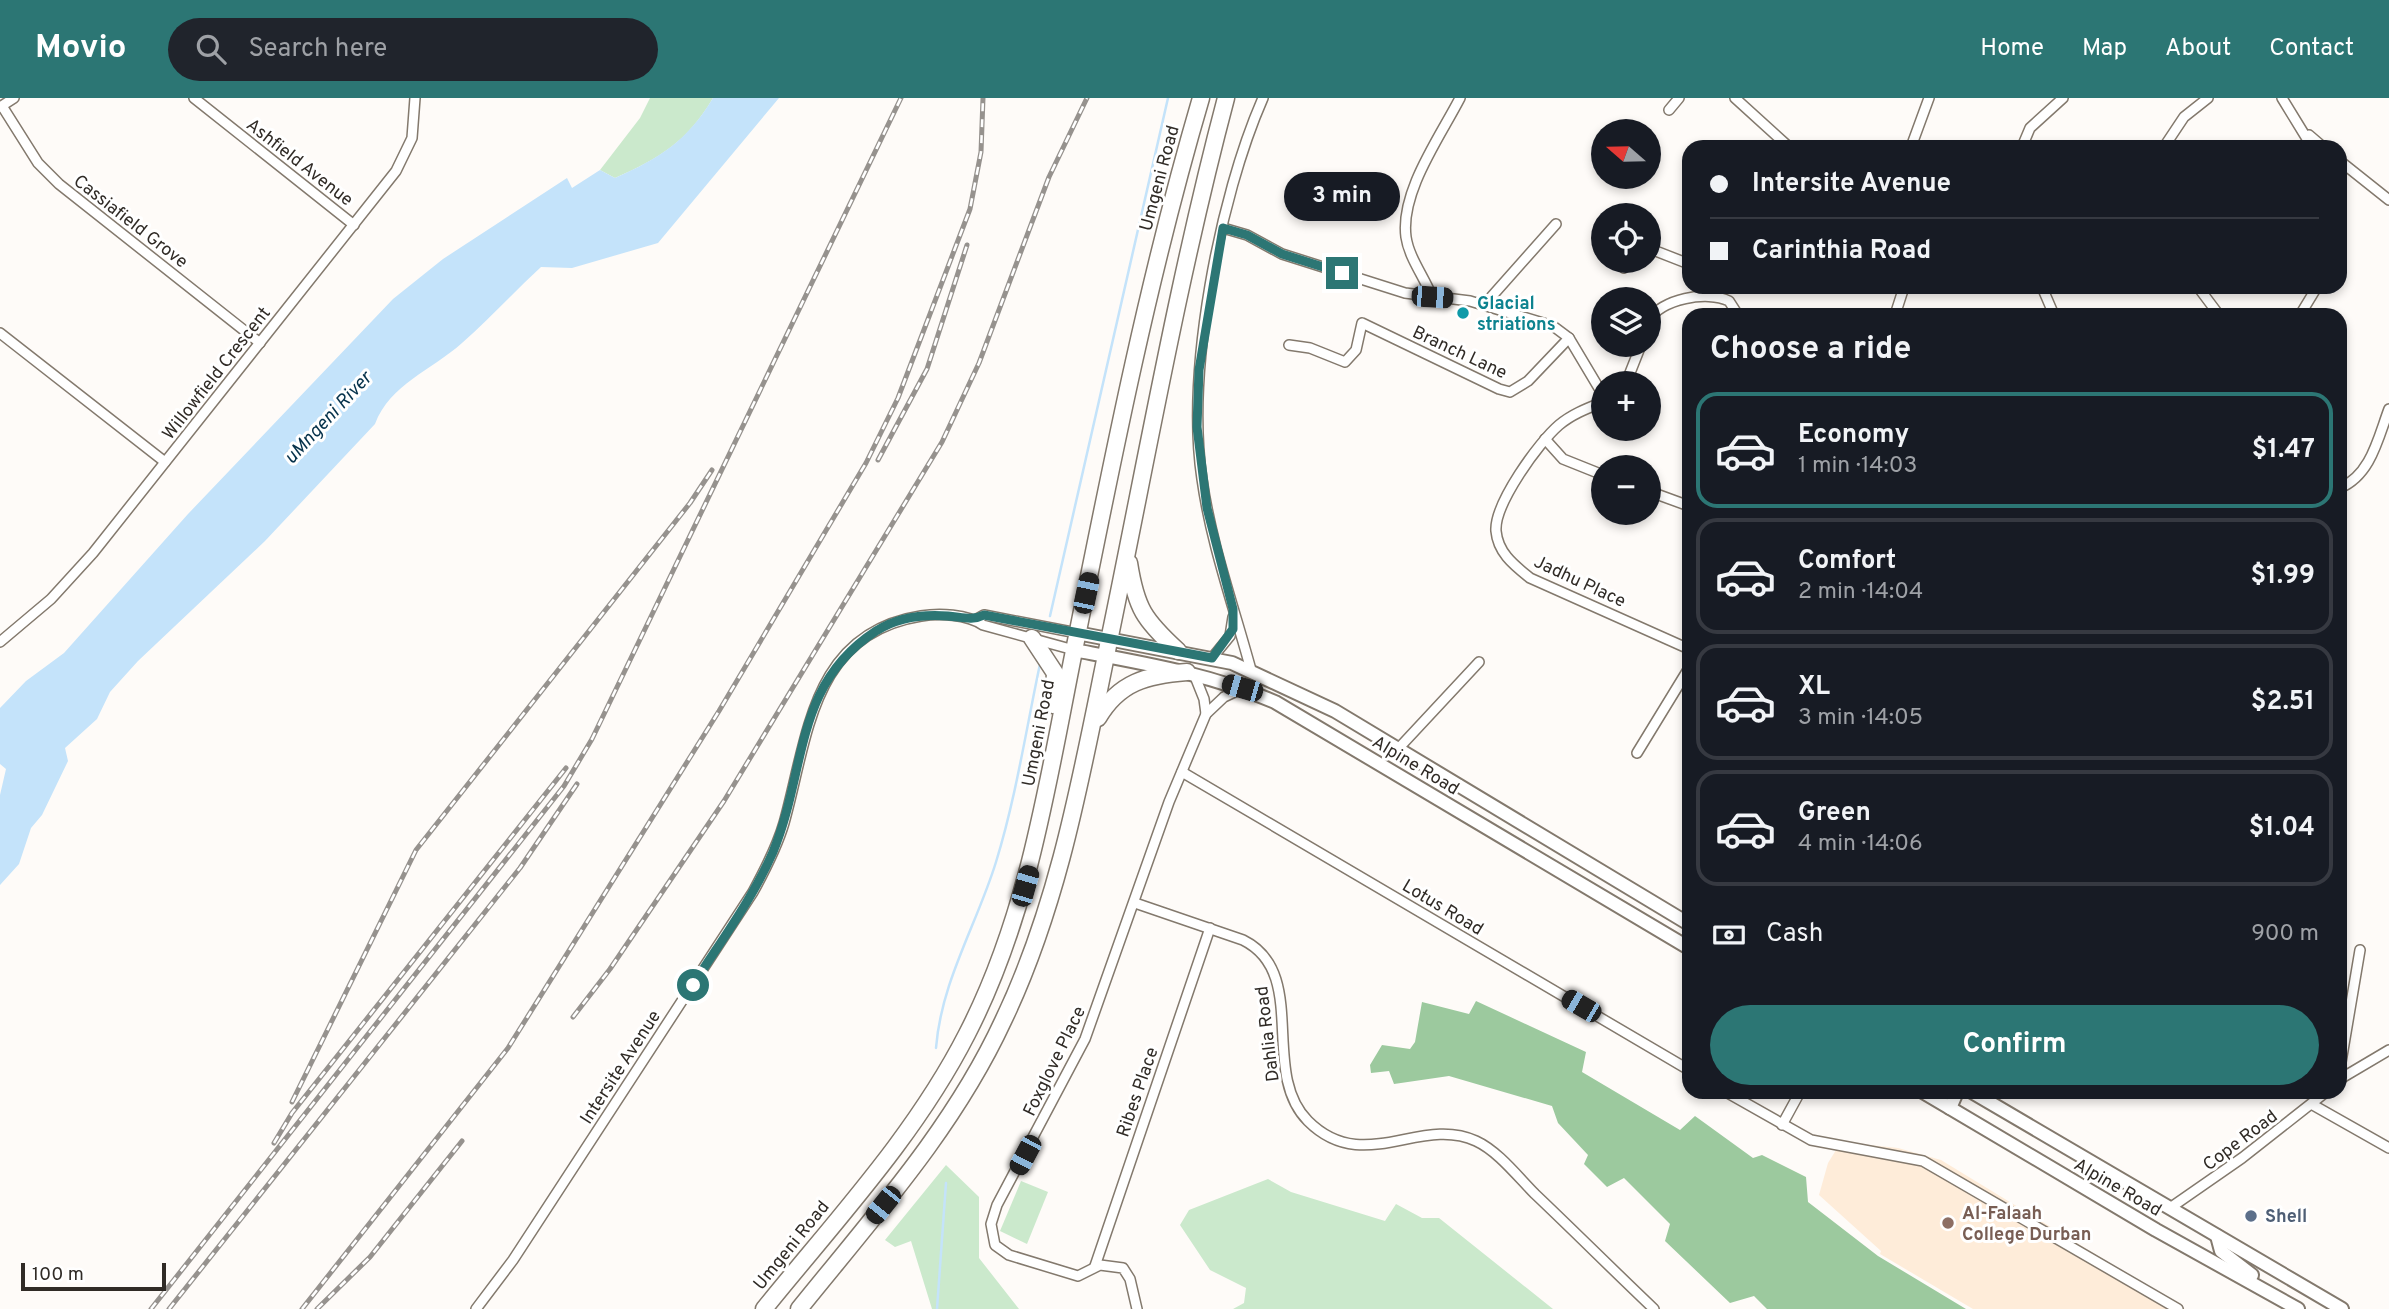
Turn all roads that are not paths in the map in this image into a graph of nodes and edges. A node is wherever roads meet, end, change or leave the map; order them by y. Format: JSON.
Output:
{"nodes":[{"id":1,"x":14,"y":98,"type":"edge"},
{"id":2,"x":194,"y":98,"type":"edge"},
{"id":3,"x":415,"y":98,"type":"edge"},
{"id":4,"x":1201,"y":98,"type":"edge"},
{"id":5,"x":1226,"y":98,"type":"edge"},
{"id":6,"x":1263,"y":98,"type":"edge"},
{"id":7,"x":1460,"y":98,"type":"edge"},
{"id":8,"x":1679,"y":98,"type":"edge"},
{"id":9,"x":1735,"y":98,"type":"edge"},
{"id":10,"x":1929,"y":98,"type":"edge"},
{"id":11,"x":2063,"y":98,"type":"edge"},
{"id":12,"x":2208,"y":98,"type":"edge"},
{"id":13,"x":2282,"y":98,"type":"edge"},
{"id":14,"x":1,"y":106,"type":"edge"},
{"id":15,"x":1669,"y":110,"type":"dead end"},
{"id":16,"x":2305,"y":132,"type":"junction"},
{"id":17,"x":1781,"y":140,"type":"edge"},
{"id":18,"x":1914,"y":140,"type":"edge"},
{"id":19,"x":2025,"y":140,"type":"edge"},
{"id":20,"x":2169,"y":140,"type":"edge"},
{"id":21,"x":2309,"y":140,"type":"edge"},
{"id":22,"x":2315,"y":140,"type":"edge"},
{"id":23,"x":2347,"y":167,"type":"edge"},
{"id":24,"x":2389,"y":200,"type":"edge"},
{"id":25,"x":1556,"y":224,"type":"dead end"},
{"id":26,"x":354,"y":225,"type":"junction"},
{"id":27,"x":1223,"y":228,"type":"junction"},
{"id":28,"x":1661,"y":253,"type":"edge"},
{"id":29,"x":1682,"y":261,"type":"edge"},
{"id":30,"x":1698,"y":294,"type":"edge"},
{"id":31,"x":1713,"y":294,"type":"edge"},
{"id":32,"x":1432,"y":297,"type":"junction"},
{"id":33,"x":1485,"y":304,"type":"junction"},
{"id":34,"x":1661,"y":308,"type":"edge"},
{"id":35,"x":1734,"y":308,"type":"edge"},
{"id":36,"x":0,"y":333,"type":"edge"},
{"id":37,"x":1569,"y":338,"type":"junction"},
{"id":38,"x":260,"y":344,"type":"junction"},
{"id":39,"x":1289,"y":345,"type":"dead end"},
{"id":40,"x":1591,"y":375,"type":"edge"},
{"id":41,"x":1591,"y":408,"type":"edge"},
{"id":42,"x":2389,"y":409,"type":"edge"},
{"id":43,"x":1545,"y":439,"type":"junction"},
{"id":44,"x":165,"y":463,"type":"junction"},
{"id":45,"x":1591,"y":470,"type":"edge"},
{"id":46,"x":2347,"y":485,"type":"edge"},
{"id":47,"x":1661,"y":496,"type":"edge"},
{"id":48,"x":1682,"y":503,"type":"edge"},
{"id":49,"x":1127,"y":550,"type":"junction"},
{"id":50,"x":1233,"y":609,"type":"junction"},
{"id":51,"x":975,"y":620,"type":"junction"},
{"id":52,"x":1077,"y":633,"type":"junction"},
{"id":53,"x":1031,"y":638,"type":"junction"},
{"id":54,"x":1109,"y":638,"type":"junction"},
{"id":55,"x":0,"y":642,"type":"edge"},
{"id":56,"x":1682,"y":646,"type":"edge"},
{"id":57,"x":1074,"y":650,"type":"junction"},
{"id":58,"x":1178,"y":651,"type":"junction"},
{"id":59,"x":1106,"y":656,"type":"junction"},
{"id":60,"x":1212,"y":658,"type":"junction"},
{"id":61,"x":1479,"y":662,"type":"dead end"},
{"id":62,"x":1251,"y":670,"type":"junction"},
{"id":63,"x":1190,"y":673,"type":"junction"},
{"id":64,"x":1682,"y":679,"type":"edge"},
{"id":65,"x":1242,"y":688,"type":"junction"},
{"id":66,"x":1206,"y":714,"type":"junction"},
{"id":67,"x":1090,"y":731,"type":"junction"},
{"id":68,"x":1397,"y":750,"type":"junction"},
{"id":69,"x":1637,"y":753,"type":"dead end"},
{"id":70,"x":1182,"y":772,"type":"junction"},
{"id":71,"x":1033,"y":856,"type":"junction"},
{"id":72,"x":1623,"y":887,"type":"junction"},
{"id":73,"x":1135,"y":903,"type":"junction"},
{"id":74,"x":1640,"y":920,"type":"junction"},
{"id":75,"x":1682,"y":920,"type":"edge"},
{"id":76,"x":1210,"y":928,"type":"junction"},
{"id":77,"x":1682,"y":944,"type":"edge"},
{"id":78,"x":2360,"y":950,"type":"dead end"},
{"id":79,"x":2347,"y":1027,"type":"edge"},
{"id":80,"x":2389,"y":1050,"type":"edge"},
{"id":81,"x":1682,"y":1066,"type":"edge"},
{"id":82,"x":2347,"y":1075,"type":"edge"},
{"id":83,"x":1739,"y":1099,"type":"edge"},
{"id":84,"x":1796,"y":1099,"type":"edge"},
{"id":85,"x":1935,"y":1099,"type":"edge"},
{"id":86,"x":1954,"y":1099,"type":"edge"},
{"id":87,"x":1984,"y":1099,"type":"edge"},
{"id":88,"x":2319,"y":1099,"type":"edge"},
{"id":89,"x":2313,"y":1105,"type":"junction"},
{"id":90,"x":1950,"y":1108,"type":"junction"},
{"id":91,"x":1782,"y":1125,"type":"junction"},
{"id":92,"x":2389,"y":1148,"type":"edge"},
{"id":93,"x":2170,"y":1208,"type":"junction"},
{"id":94,"x":2217,"y":1236,"type":"junction"},
{"id":95,"x":1095,"y":1266,"type":"junction"},
{"id":96,"x":2293,"y":1306,"type":"edge"},
{"id":97,"x":476,"y":1309,"type":"edge"},
{"id":98,"x":764,"y":1309,"type":"edge"},
{"id":99,"x":799,"y":1309,"type":"edge"},
{"id":100,"x":1137,"y":1309,"type":"edge"},
{"id":101,"x":1654,"y":1309,"type":"edge"},
{"id":102,"x":2178,"y":1309,"type":"edge"},
{"id":103,"x":2342,"y":1309,"type":"edge"}],
"edges":[{"from":1,"to":14,"type":"street"},
{"from":2,"to":26,"type":"street","name":"Ashfield Avenue"},
{"from":3,"to":26,"type":"street","name":"Willowfield Crescent"},
{"from":4,"to":52,"type":"highway","name":"Umgeni Road"},
{"from":5,"to":49,"type":"highway"},
{"from":6,"to":27,"type":"street"},
{"from":7,"to":32,"type":"street"},
{"from":8,"to":15,"type":"street"},
{"from":9,"to":17,"type":"street"},
{"from":10,"to":18,"type":"street"},
{"from":11,"to":19,"type":"street"},
{"from":12,"to":20,"type":"street"},
{"from":13,"to":16,"type":"street"},
{"from":14,"to":38,"type":"street","name":"Cassiafield Grove"},
{"from":16,"to":21,"type":"street"},
{"from":16,"to":22,"type":"street"},
{"from":23,"to":24,"type":"street"},
{"from":25,"to":33,"type":"street"},
{"from":26,"to":38,"type":"street","name":"Willowfield Crescent"},
{"from":27,"to":32,"type":"street"},
{"from":27,"to":50,"type":"street"},
{"from":28,"to":29,"type":"street"},
{"from":30,"to":34,"type":"street"},
{"from":31,"to":35,"type":"street"},
{"from":32,"to":33,"type":"street"},
{"from":33,"to":37,"type":"street"},
{"from":36,"to":44,"type":"street"},
{"from":37,"to":39,"type":"street","name":"Branch Lane"},
{"from":37,"to":40,"type":"street"},
{"from":38,"to":44,"type":"street","name":"Willowfield Crescent"},
{"from":41,"to":43,"type":"street","name":"Jadhu Place"},
{"from":42,"to":46,"type":"street"},
{"from":43,"to":45,"type":"street"},
{"from":43,"to":56,"type":"street","name":"Jadhu Place"},
{"from":44,"to":55,"type":"street","name":"Willowfield Crescent"},
{"from":47,"to":48,"type":"street"},
{"from":49,"to":54,"type":"highway"},
{"from":49,"to":58,"type":"highway"},
{"from":50,"to":60,"type":"street"},
{"from":50,"to":62,"type":"street"},
{"from":51,"to":52,"type":"street","name":"Intersite Avenue"},
{"from":51,"to":53,"type":"street","name":"Intersite Avenue"},
{"from":51,"to":97,"type":"street","name":"Intersite Avenue"},
{"from":52,"to":54,"type":"main road","name":"Alpine Road"},
{"from":52,"to":57,"type":"highway","name":"Umgeni Road"},
{"from":53,"to":57,"type":"street","name":"Intersite Avenue"},
{"from":53,"to":71,"type":"highway"},
{"from":54,"to":58,"type":"main road","name":"Alpine Road"},
{"from":54,"to":59,"type":"highway"},
{"from":57,"to":59,"type":"main road","name":"Alpine Road"},
{"from":57,"to":71,"type":"highway","name":"Umgeni Road"},
{"from":58,"to":60,"type":"main road","name":"Alpine Road"},
{"from":59,"to":63,"type":"main road","name":"Alpine Road"},
{"from":59,"to":67,"type":"highway"},
{"from":60,"to":62,"type":"main road","name":"Alpine Road"},
{"from":61,"to":68,"type":"street"},
{"from":62,"to":68,"type":"main road","name":"Alpine Road"},
{"from":63,"to":65,"type":"main road","name":"Alpine Road"},
{"from":63,"to":66,"type":"street"},
{"from":63,"to":67,"type":"highway"},
{"from":64,"to":69,"type":"street"},
{"from":65,"to":66,"type":"street","name":"Foxglove Place"},
{"from":65,"to":74,"type":"main road","name":"Alpine Road"},
{"from":66,"to":70,"type":"street","name":"Foxglove Place"},
{"from":67,"to":99,"type":"highway"},
{"from":68,"to":72,"type":"main road","name":"Alpine Road"},
{"from":70,"to":73,"type":"street","name":"Foxglove Place"},
{"from":70,"to":81,"type":"street","name":"Lotus Road"},
{"from":71,"to":98,"type":"highway","name":"Umgeni Road"},
{"from":72,"to":74,"type":"main road"},
{"from":72,"to":75,"type":"main road","name":"Alpine Road"},
{"from":73,"to":76,"type":"street","name":"Dahlia Road"},
{"from":73,"to":95,"type":"street","name":"Foxglove Place"},
{"from":74,"to":77,"type":"main road","name":"Alpine Road"},
{"from":76,"to":95,"type":"street","name":"Ribes Place"},
{"from":76,"to":101,"type":"street","name":"Dahlia Road"},
{"from":78,"to":79,"type":"street"},
{"from":80,"to":82,"type":"street"},
{"from":83,"to":91,"type":"street"},
{"from":84,"to":91,"type":"street"},
{"from":85,"to":90,"type":"main road","name":"Alpine Road"},
{"from":86,"to":90,"type":"main road"},
{"from":87,"to":93,"type":"main road","name":"Alpine Road"},
{"from":88,"to":89,"type":"street","name":"Cope Road"},
{"from":89,"to":92,"type":"street"},
{"from":89,"to":93,"type":"street","name":"Cope Road"},
{"from":90,"to":96,"type":"main road","name":"Alpine Road"},
{"from":91,"to":102,"type":"street"},
{"from":93,"to":94,"type":"main road","name":"Alpine Road"},
{"from":94,"to":96,"type":"main road"},
{"from":94,"to":103,"type":"main road","name":"Alpine Road"},
{"from":95,"to":100,"type":"street","name":"Foxglove Place"}]}
